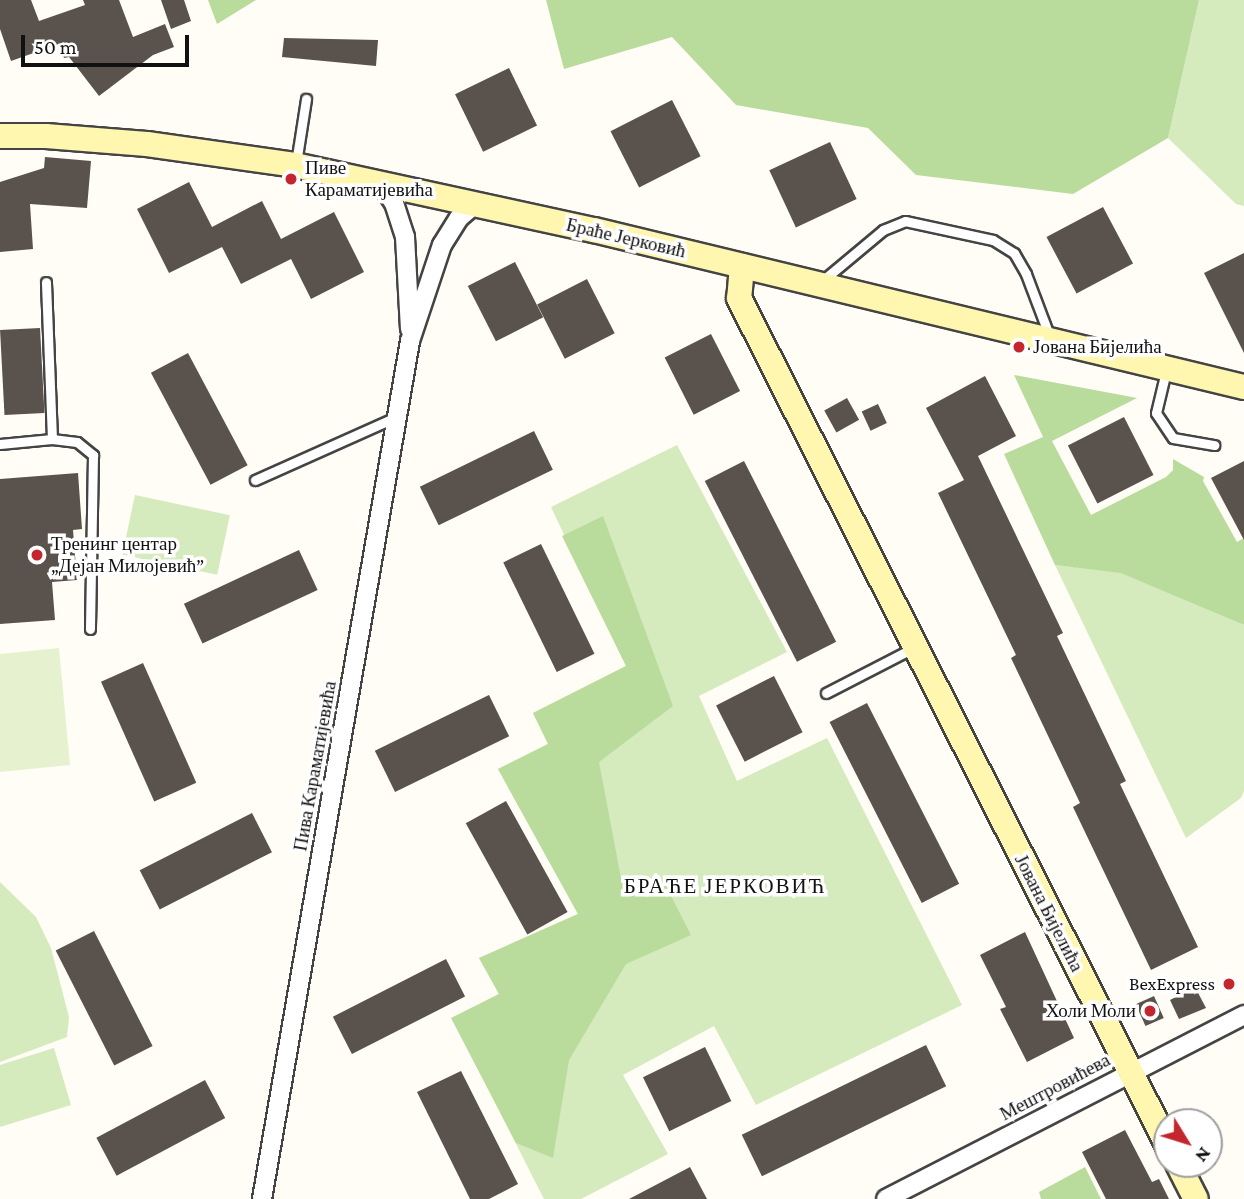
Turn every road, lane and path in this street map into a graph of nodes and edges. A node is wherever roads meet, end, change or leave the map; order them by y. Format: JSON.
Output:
{"nodes":[{"id":1,"x":306,"y":99,"type":"dead end"},
{"id":2,"x":0,"y":121,"type":"edge"},
{"id":3,"x":0,"y":136,"type":"edge"},
{"id":4,"x":46,"y":136,"type":"junction"},
{"id":5,"x":295,"y":165,"type":"junction"},
{"id":6,"x":381,"y":184,"type":"junction"},
{"id":7,"x":476,"y":203,"type":"junction"},
{"id":8,"x":743,"y":266,"type":"junction"},
{"id":9,"x":46,"y":282,"type":"dead end"},
{"id":10,"x":818,"y":284,"type":"junction"},
{"id":11,"x":410,"y":341,"type":"junction"},
{"id":12,"x":1051,"y":342,"type":"junction"},
{"id":13,"x":1167,"y":369,"type":"junction"},
{"id":14,"x":1244,"y":387,"type":"edge"},
{"id":15,"x":396,"y":417,"type":"junction"},
{"id":16,"x":52,"y":439,"type":"junction"},
{"id":17,"x":0,"y":444,"type":"edge"},
{"id":18,"x":1214,"y":445,"type":"dead end"},
{"id":19,"x":255,"y":480,"type":"dead end"},
{"id":20,"x":90,"y":629,"type":"dead end"},
{"id":21,"x":914,"y":647,"type":"junction"},
{"id":22,"x":826,"y":692,"type":"dead end"},
{"id":23,"x":1244,"y":1015,"type":"edge"},
{"id":24,"x":1130,"y":1071,"type":"junction"},
{"id":25,"x":1153,"y":1116,"type":"edge"},
{"id":26,"x":1185,"y":1178,"type":"edge"},
{"id":27,"x":262,"y":1199,"type":"edge"},
{"id":28,"x":886,"y":1199,"type":"edge"},
{"id":29,"x":1196,"y":1199,"type":"edge"}],
"edges":[{"from":1,"to":5,"type":"lane"},
{"from":2,"to":4,"type":"street"},
{"from":3,"to":4,"type":"street","name":"Браће Јерковић"},
{"from":4,"to":5,"type":"street","name":"Браће Јерковић"},
{"from":5,"to":6,"type":"street","name":"Браће Јерковић"},
{"from":6,"to":7,"type":"street","name":"Браће Јерковић"},
{"from":6,"to":11,"type":"street","name":"Пива Караматијевића"},
{"from":7,"to":8,"type":"street","name":"Браће Јерковић"},
{"from":7,"to":11,"type":"street","name":"Пива Караматијевића"},
{"from":8,"to":10,"type":"street","name":"Браће Јерковић"},
{"from":8,"to":21,"type":"street","name":"Јована Бијелића"},
{"from":9,"to":16,"type":"lane"},
{"from":10,"to":12,"type":"street","name":"Браће Јерковић"},
{"from":10,"to":12,"type":"lane"},
{"from":11,"to":15,"type":"street","name":"Пива Караматијевића"},
{"from":12,"to":13,"type":"street","name":"Браће Јерковић"},
{"from":13,"to":14,"type":"street","name":"Браће Јерковић"},
{"from":13,"to":18,"type":"lane"},
{"from":15,"to":19,"type":"lane"},
{"from":15,"to":27,"type":"street","name":"Пива Караматијевића"},
{"from":16,"to":17,"type":"lane"},
{"from":16,"to":20,"type":"lane"},
{"from":21,"to":22,"type":"lane"},
{"from":21,"to":24,"type":"street","name":"Јована Бијелића"},
{"from":23,"to":24,"type":"street","name":"Мештровићева"},
{"from":24,"to":25,"type":"street","name":"Јована Бијелића"},
{"from":24,"to":28,"type":"street","name":"Мештровићева"},
{"from":26,"to":29,"type":"street"}]}
